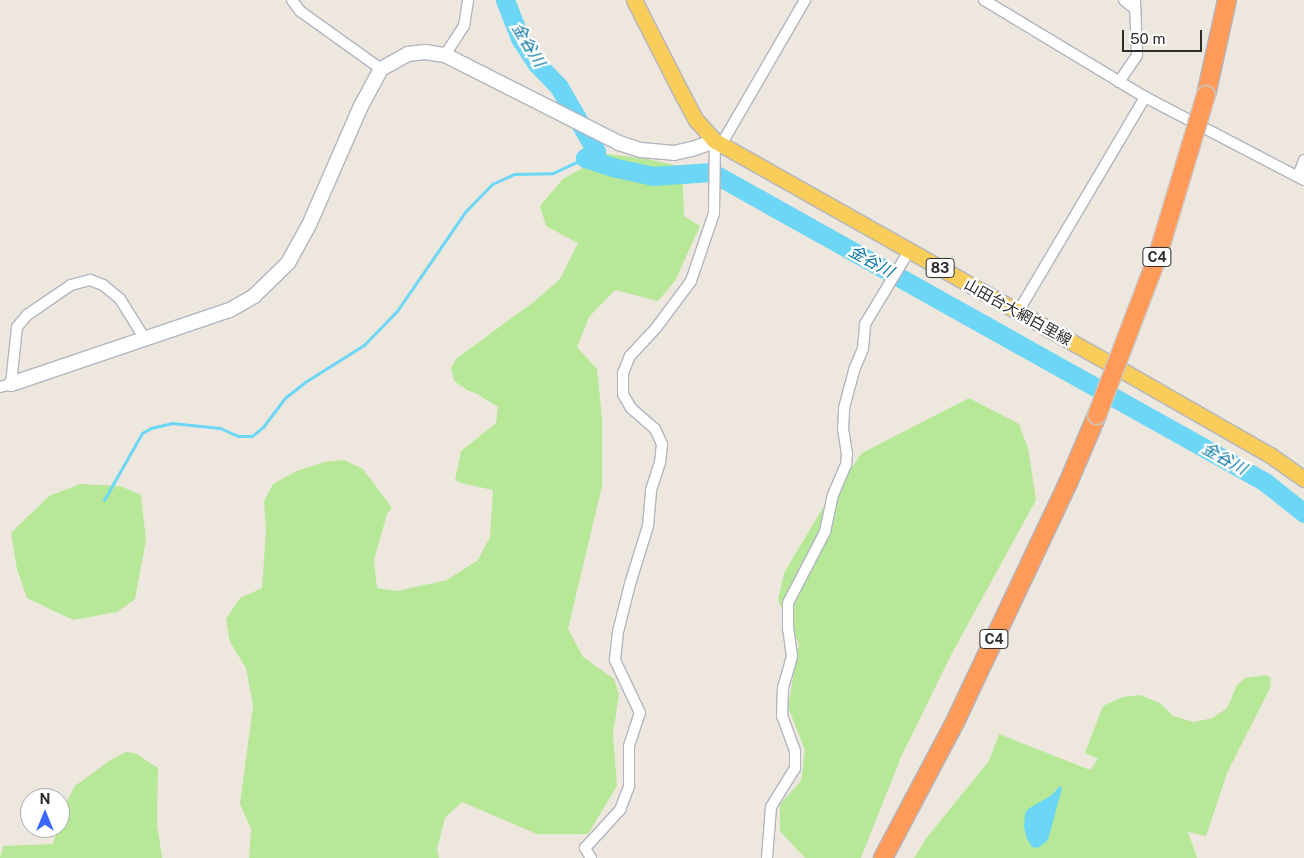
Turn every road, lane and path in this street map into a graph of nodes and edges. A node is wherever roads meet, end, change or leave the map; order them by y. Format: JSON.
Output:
{"nodes":[{"id":1,"x":292,"y":0,"type":"edge"},
{"id":2,"x":468,"y":0,"type":"edge"},
{"id":3,"x":634,"y":0,"type":"edge"},
{"id":4,"x":806,"y":0,"type":"edge"},
{"id":5,"x":984,"y":0,"type":"edge"},
{"id":6,"x":1124,"y":0,"type":"edge"},
{"id":7,"x":1227,"y":0,"type":"edge"},
{"id":8,"x":1135,"y":4,"type":"edge"},
{"id":9,"x":445,"y":55,"type":"junction"},
{"id":10,"x":381,"y":69,"type":"junction"},
{"id":11,"x":1119,"y":82,"type":"junction"},
{"id":12,"x":1145,"y":97,"type":"junction"},
{"id":13,"x":718,"y":143,"type":"junction"},
{"id":14,"x":1304,"y":160,"type":"edge"},
{"id":15,"x":1301,"y":178,"type":"edge"},
{"id":16,"x":909,"y":251,"type":"junction"},
{"id":17,"x":1018,"y":312,"type":"junction"},
{"id":18,"x":145,"y":339,"type":"junction"},
{"id":19,"x":6,"y":386,"type":"edge"},
{"id":20,"x":1304,"y":478,"type":"edge"},
{"id":21,"x":591,"y":858,"type":"edge"},
{"id":22,"x":767,"y":858,"type":"edge"},
{"id":23,"x":883,"y":858,"type":"edge"}],
"edges":[{"from":1,"to":10,"type":"street"},
{"from":2,"to":9,"type":"street"},
{"from":3,"to":13,"type":"main road","name":"山田台大網白里線","number":"83"},
{"from":4,"to":13,"type":"street"},
{"from":5,"to":11,"type":"street"},
{"from":6,"to":8,"type":"street"},
{"from":7,"to":23,"type":"highway","number":"C4","bridge":true},
{"from":8,"to":11,"type":"street"},
{"from":9,"to":10,"type":"street"},
{"from":9,"to":13,"type":"street"},
{"from":10,"to":18,"type":"street"},
{"from":11,"to":12,"type":"street"},
{"from":12,"to":15,"type":"street"},
{"from":12,"to":17,"type":"street"},
{"from":13,"to":16,"type":"main road","name":"山田台大網白里線","number":"83"},
{"from":13,"to":21,"type":"street"},
{"from":14,"to":15,"type":"street"},
{"from":16,"to":17,"type":"main road","name":"山田台大網白里線","number":"83"},
{"from":16,"to":22,"type":"street"},
{"from":17,"to":20,"type":"main road","name":"山田台大網白里線","number":"83"},
{"from":18,"to":19,"type":"street"},
{"from":18,"to":19,"type":"street"}]}
